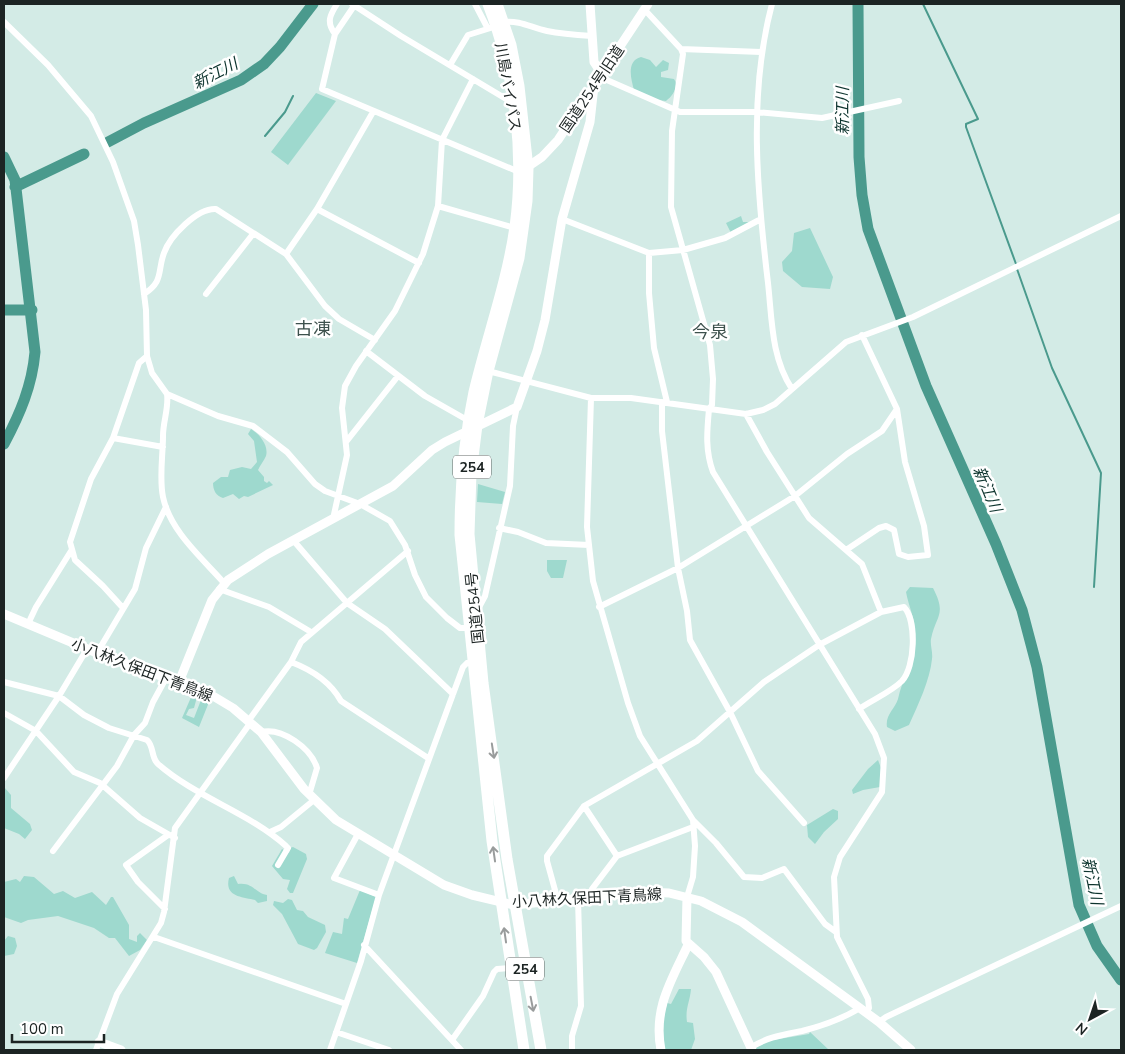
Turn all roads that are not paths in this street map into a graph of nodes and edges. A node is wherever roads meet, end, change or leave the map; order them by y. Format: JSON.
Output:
{"nodes":[{"id":1,"x":337,"y":4,"type":"edge"},
{"id":2,"x":475,"y":4,"type":"edge"},
{"id":3,"x":488,"y":4,"type":"edge"},
{"id":4,"x":497,"y":4,"type":"edge"},
{"id":5,"x":590,"y":4,"type":"edge"},
{"id":6,"x":772,"y":4,"type":"edge"},
{"id":7,"x":353,"y":5,"type":"edge"},
{"id":8,"x":646,"y":7,"type":"edge"},
{"id":9,"x":4,"y":22,"type":"edge"},
{"id":10,"x":496,"y":25,"type":"junction"},
{"id":11,"x":335,"y":34,"type":"junction"},
{"id":12,"x":592,"y":36,"type":"junction"},
{"id":13,"x":681,"y":49,"type":"junction"},
{"id":14,"x":760,"y":52,"type":"junction"},
{"id":15,"x":450,"y":65,"type":"junction"},
{"id":16,"x":601,"y":75,"type":"junction"},
{"id":17,"x":473,"y":79,"type":"junction"},
{"id":18,"x":594,"y":86,"type":"junction"},
{"id":19,"x":899,"y":101,"type":"dead end"},
{"id":20,"x":513,"y":103,"type":"junction"},
{"id":21,"x":676,"y":110,"type":"junction"},
{"id":22,"x":373,"y":112,"type":"junction"},
{"id":23,"x":757,"y":112,"type":"junction"},
{"id":24,"x":442,"y":140,"type":"junction"},
{"id":25,"x":524,"y":170,"type":"junction"},
{"id":26,"x":438,"y":206,"type":"junction"},
{"id":27,"x":318,"y":209,"type":"junction"},
{"id":28,"x":1121,"y":216,"type":"edge"},
{"id":29,"x":761,"y":218,"type":"junction"},
{"id":30,"x":562,"y":219,"type":"junction"},
{"id":31,"x":515,"y":228,"type":"junction"},
{"id":32,"x":253,"y":234,"type":"junction"},
{"id":33,"x":683,"y":250,"type":"junction"},
{"id":34,"x":649,"y":253,"type":"junction"},
{"id":35,"x":286,"y":254,"type":"junction"},
{"id":36,"x":419,"y":263,"type":"junction"},
{"id":37,"x":144,"y":294,"type":"junction"},
{"id":38,"x":206,"y":294,"type":"dead end"},
{"id":39,"x":862,"y":335,"type":"junction"},
{"id":40,"x":375,"y":340,"type":"junction"},
{"id":41,"x":366,"y":351,"type":"junction"},
{"id":42,"x":147,"y":356,"type":"junction"},
{"id":43,"x":488,"y":371,"type":"junction"},
{"id":44,"x":398,"y":376,"type":"junction"},
{"id":45,"x":527,"y":383,"type":"junction"},
{"id":46,"x":792,"y":389,"type":"junction"},
{"id":47,"x":167,"y":394,"type":"junction"},
{"id":48,"x":591,"y":398,"type":"junction"},
{"id":49,"x":664,"y":402,"type":"junction"},
{"id":50,"x":517,"y":407,"type":"junction"},
{"id":51,"x":709,"y":409,"type":"junction"},
{"id":52,"x":897,"y":409,"type":"junction"},
{"id":53,"x":746,"y":414,"type":"junction"},
{"id":54,"x":471,"y":426,"type":"junction"},
{"id":55,"x":113,"y":438,"type":"junction"},
{"id":56,"x":346,"y":442,"type":"junction"},
{"id":57,"x":163,"y":447,"type":"junction"},
{"id":58,"x":337,"y":496,"type":"junction"},
{"id":59,"x":795,"y":496,"type":"junction"},
{"id":60,"x":360,"y":504,"type":"junction"},
{"id":61,"x":166,"y":507,"type":"junction"},
{"id":62,"x":333,"y":519,"type":"junction"},
{"id":63,"x":746,"y":526,"type":"junction"},
{"id":64,"x":499,"y":528,"type":"junction"},
{"id":65,"x":293,"y":540,"type":"junction"},
{"id":66,"x":588,"y":545,"type":"junction"},
{"id":67,"x":846,"y":550,"type":"junction"},
{"id":68,"x":71,"y":551,"type":"junction"},
{"id":69,"x":408,"y":551,"type":"junction"},
{"id":70,"x":678,"y":568,"type":"junction"},
{"id":71,"x":222,"y":586,"type":"junction"},
{"id":72,"x":347,"y":603,"type":"junction"},
{"id":73,"x":599,"y":607,"type":"junction"},
{"id":74,"x":123,"y":608,"type":"junction"},
{"id":75,"x":476,"y":612,"type":"junction"},
{"id":76,"x":881,"y":612,"type":"junction"},
{"id":77,"x":4,"y":614,"type":"edge"},
{"id":78,"x":28,"y":624,"type":"junction"},
{"id":79,"x":470,"y":628,"type":"junction"},
{"id":80,"x":311,"y":632,"type":"junction"},
{"id":81,"x":819,"y":645,"type":"junction"},
{"id":82,"x":87,"y":649,"type":"junction"},
{"id":83,"x":97,"y":653,"type":"junction"},
{"id":84,"x":291,"y":662,"type":"junction"},
{"id":85,"x":473,"y":662,"type":"junction"},
{"id":86,"x":166,"y":678,"type":"junction"},
{"id":87,"x":4,"y":682,"type":"edge"},
{"id":88,"x":179,"y":682,"type":"junction"},
{"id":89,"x":453,"y":694,"type":"junction"},
{"id":90,"x":60,"y":696,"type":"junction"},
{"id":91,"x":859,"y":709,"type":"junction"},
{"id":92,"x":730,"y":712,"type":"junction"},
{"id":93,"x":4,"y":713,"type":"edge"},
{"id":94,"x":250,"y":721,"type":"junction"},
{"id":95,"x":36,"y":731,"type":"junction"},
{"id":96,"x":261,"y":732,"type":"junction"},
{"id":97,"x":134,"y":735,"type":"junction"},
{"id":98,"x":428,"y":758,"type":"junction"},
{"id":99,"x":656,"y":764,"type":"junction"},
{"id":100,"x":4,"y":778,"type":"edge"},
{"id":101,"x":103,"y":786,"type":"junction"},
{"id":102,"x":200,"y":794,"type":"junction"},
{"id":103,"x":312,"y":798,"type":"junction"},
{"id":104,"x":584,"y":806,"type":"junction"},
{"id":105,"x":804,"y":823,"type":"dead end"},
{"id":106,"x":693,"y":824,"type":"junction"},
{"id":107,"x":270,"y":832,"type":"junction"},
{"id":108,"x":358,"y":834,"type":"junction"},
{"id":109,"x":168,"y":835,"type":"junction"},
{"id":110,"x":175,"y":838,"type":"junction"},
{"id":111,"x":53,"y":851,"type":"dead end"},
{"id":112,"x":393,"y":855,"type":"junction"},
{"id":113,"x":617,"y":856,"type":"junction"},
{"id":114,"x":278,"y":865,"type":"dead end"},
{"id":115,"x":378,"y":895,"type":"junction"},
{"id":116,"x":592,"y":897,"type":"junction"},
{"id":117,"x":687,"y":897,"type":"junction"},
{"id":118,"x":578,"y":899,"type":"junction"},
{"id":119,"x":558,"y":901,"type":"junction"},
{"id":120,"x":501,"y":902,"type":"junction"},
{"id":121,"x":514,"y":905,"type":"junction"},
{"id":122,"x":1121,"y":906,"type":"edge"},
{"id":123,"x":165,"y":909,"type":"junction"},
{"id":124,"x":836,"y":932,"type":"junction"},
{"id":125,"x":154,"y":937,"type":"junction"},
{"id":126,"x":364,"y":945,"type":"junction"},
{"id":127,"x":688,"y":945,"type":"junction"},
{"id":128,"x":510,"y":968,"type":"junction"},
{"id":129,"x":346,"y":1004,"type":"junction"},
{"id":130,"x":863,"y":1010,"type":"junction"},
{"id":131,"x":879,"y":1022,"type":"junction"},
{"id":132,"x":336,"y":1032,"type":"junction"},
{"id":133,"x":452,"y":1040,"type":"junction"},
{"id":134,"x":98,"y":1046,"type":"edge"},
{"id":135,"x":908,"y":1047,"type":"edge"},
{"id":136,"x":751,"y":1049,"type":"edge"},
{"id":137,"x":121,"y":1050,"type":"edge"},
{"id":138,"x":330,"y":1050,"type":"edge"},
{"id":139,"x":389,"y":1050,"type":"edge"},
{"id":140,"x":460,"y":1050,"type":"edge"},
{"id":141,"x":524,"y":1050,"type":"edge"},
{"id":142,"x":541,"y":1050,"type":"edge"},
{"id":143,"x":572,"y":1050,"type":"edge"},
{"id":144,"x":661,"y":1050,"type":"edge"},
{"id":145,"x":897,"y":1050,"type":"edge"}],
"edges":[{"from":1,"to":11,"type":"street"},
{"from":2,"to":10,"type":"street"},
{"from":3,"to":10,"type":"highway","name":"川島バイパス","number":"254"},
{"from":4,"to":10,"type":"highway","name":"川島バイパス","number":"254"},
{"from":5,"to":12,"type":"street"},
{"from":6,"to":14,"type":"street"},
{"from":7,"to":11,"type":"street"},
{"from":7,"to":15,"type":"street"},
{"from":8,"to":13,"type":"street"},
{"from":8,"to":16,"type":"street","name":"国道254号旧道"},
{"from":9,"to":37,"type":"street"},
{"from":10,"to":12,"type":"street"},
{"from":10,"to":15,"type":"street"},
{"from":10,"to":20,"type":"highway","name":"川島バイパス","number":"254"},
{"from":10,"to":25,"type":"highway","name":"川島バイパス","number":"254"},
{"from":11,"to":22,"type":"street"},
{"from":12,"to":16,"type":"street"},
{"from":13,"to":14,"type":"street"},
{"from":13,"to":21,"type":"street"},
{"from":14,"to":23,"type":"street"},
{"from":15,"to":17,"type":"street"},
{"from":16,"to":18,"type":"street","name":"国道254号旧道"},
{"from":16,"to":21,"type":"street"},
{"from":17,"to":20,"type":"street"},
{"from":17,"to":24,"type":"street"},
{"from":18,"to":25,"type":"street","name":"国道254号旧道"},
{"from":18,"to":30,"type":"street"},
{"from":19,"to":23,"type":"street"},
{"from":20,"to":25,"type":"highway","name":"川島バイパス","number":"254"},
{"from":21,"to":23,"type":"street"},
{"from":21,"to":33,"type":"street"},
{"from":22,"to":24,"type":"street"},
{"from":22,"to":27,"type":"street"},
{"from":23,"to":29,"type":"street"},
{"from":24,"to":25,"type":"street"},
{"from":24,"to":26,"type":"street"},
{"from":25,"to":31,"type":"highway","name":"国道254号","number":"254"},
{"from":25,"to":43,"type":"highway","name":"国道254号","number":"254"},
{"from":26,"to":31,"type":"street"},
{"from":26,"to":36,"type":"street"},
{"from":27,"to":35,"type":"street"},
{"from":27,"to":36,"type":"street"},
{"from":28,"to":39,"type":"street"},
{"from":29,"to":33,"type":"street"},
{"from":29,"to":46,"type":"street"},
{"from":30,"to":34,"type":"street"},
{"from":30,"to":45,"type":"street"},
{"from":31,"to":54,"type":"highway","name":"国道254号","number":"254"},
{"from":32,"to":35,"type":"street"},
{"from":32,"to":37,"type":"street"},
{"from":32,"to":38,"type":"street"},
{"from":33,"to":34,"type":"street"},
{"from":33,"to":51,"type":"street"},
{"from":34,"to":49,"type":"street"},
{"from":35,"to":40,"type":"street"},
{"from":36,"to":40,"type":"street"},
{"from":37,"to":42,"type":"street"},
{"from":39,"to":46,"type":"street"},
{"from":39,"to":52,"type":"street"},
{"from":40,"to":41,"type":"street"},
{"from":41,"to":44,"type":"street"},
{"from":41,"to":56,"type":"street"},
{"from":42,"to":47,"type":"street"},
{"from":42,"to":55,"type":"street"},
{"from":43,"to":45,"type":"street"},
{"from":43,"to":54,"type":"highway","name":"国道254号","number":"254"},
{"from":44,"to":54,"type":"street"},
{"from":44,"to":56,"type":"street"},
{"from":45,"to":48,"type":"street"},
{"from":45,"to":50,"type":"street"},
{"from":46,"to":53,"type":"street"},
{"from":47,"to":57,"type":"street"},
{"from":47,"to":58,"type":"street"},
{"from":48,"to":49,"type":"street"},
{"from":48,"to":66,"type":"street"},
{"from":49,"to":51,"type":"street"},
{"from":49,"to":70,"type":"street"},
{"from":50,"to":54,"type":"street"},
{"from":50,"to":64,"type":"street"},
{"from":51,"to":53,"type":"street"},
{"from":51,"to":63,"type":"street"},
{"from":52,"to":59,"type":"street"},
{"from":52,"to":67,"type":"street"},
{"from":53,"to":59,"type":"street"},
{"from":54,"to":60,"type":"street"},
{"from":54,"to":75,"type":"highway","name":"国道254号","number":"254"},
{"from":54,"to":79,"type":"highway","name":"国道254号","number":"254"},
{"from":55,"to":57,"type":"street"},
{"from":55,"to":68,"type":"street"},
{"from":56,"to":58,"type":"street"},
{"from":57,"to":61,"type":"street"},
{"from":58,"to":60,"type":"street"},
{"from":58,"to":62,"type":"street"},
{"from":59,"to":63,"type":"street"},
{"from":59,"to":67,"type":"street"},
{"from":60,"to":62,"type":"street"},
{"from":60,"to":69,"type":"street"},
{"from":61,"to":71,"type":"street"},
{"from":61,"to":74,"type":"street"},
{"from":62,"to":65,"type":"street"},
{"from":63,"to":70,"type":"street"},
{"from":63,"to":81,"type":"street"},
{"from":64,"to":66,"type":"street"},
{"from":64,"to":75,"type":"street"},
{"from":65,"to":71,"type":"street"},
{"from":65,"to":72,"type":"street"},
{"from":66,"to":73,"type":"street"},
{"from":67,"to":76,"type":"street"},
{"from":68,"to":74,"type":"street"},
{"from":68,"to":78,"type":"street"},
{"from":69,"to":72,"type":"street"},
{"from":69,"to":79,"type":"street"},
{"from":70,"to":73,"type":"street"},
{"from":70,"to":92,"type":"street"},
{"from":71,"to":80,"type":"street"},
{"from":71,"to":88,"type":"street"},
{"from":72,"to":80,"type":"street"},
{"from":72,"to":89,"type":"street"},
{"from":73,"to":99,"type":"street"},
{"from":74,"to":83,"type":"street"},
{"from":75,"to":121,"type":"highway","name":"国道254号","number":"254","one_way":true},
{"from":76,"to":81,"type":"street"},
{"from":76,"to":91,"type":"street"},
{"from":77,"to":78,"type":"street","name":"小八林久保田下青鳥線"},
{"from":78,"to":82,"type":"street","name":"小八林久保田下青鳥線"},
{"from":79,"to":85,"type":"highway","name":"国道254号","number":"254"},
{"from":80,"to":84,"type":"street"},
{"from":81,"to":91,"type":"street"},
{"from":81,"to":92,"type":"street"},
{"from":82,"to":83,"type":"street","name":"小八林久保田下青鳥線"},
{"from":82,"to":90,"type":"street"},
{"from":83,"to":86,"type":"street","name":"小八林久保田下青鳥線"},
{"from":84,"to":94,"type":"street"},
{"from":84,"to":98,"type":"street"},
{"from":85,"to":89,"type":"street"},
{"from":120,"to":85,"type":"highway","name":"国道254号","number":"254","one_way":true},
{"from":86,"to":88,"type":"street","name":"小八林久保田下青鳥線"},
{"from":86,"to":97,"type":"street"},
{"from":87,"to":90,"type":"street"},
{"from":88,"to":94,"type":"street","name":"小八林久保田下青鳥線"},
{"from":89,"to":98,"type":"street"},
{"from":90,"to":95,"type":"street"},
{"from":90,"to":97,"type":"street"},
{"from":91,"to":124,"type":"street"},
{"from":92,"to":99,"type":"street"},
{"from":92,"to":105,"type":"street"},
{"from":93,"to":95,"type":"street"},
{"from":94,"to":96,"type":"street","name":"小八林久保田下青鳥線"},
{"from":94,"to":102,"type":"street"},
{"from":95,"to":100,"type":"street"},
{"from":95,"to":101,"type":"street"},
{"from":96,"to":103,"type":"street","name":"小八林久保田下青鳥線"},
{"from":96,"to":103,"type":"street"},
{"from":97,"to":101,"type":"street"},
{"from":97,"to":102,"type":"street"},
{"from":98,"to":112,"type":"street"},
{"from":99,"to":104,"type":"street"},
{"from":99,"to":106,"type":"street"},
{"from":101,"to":109,"type":"street"},
{"from":101,"to":111,"type":"street"},
{"from":102,"to":107,"type":"street"},
{"from":102,"to":110,"type":"street"},
{"from":103,"to":107,"type":"street"},
{"from":103,"to":108,"type":"street","name":"小八林久保田下青鳥線"},
{"from":104,"to":113,"type":"street"},
{"from":104,"to":119,"type":"street"},
{"from":106,"to":113,"type":"street"},
{"from":106,"to":117,"type":"street"},
{"from":106,"to":124,"type":"street"},
{"from":107,"to":114,"type":"street"},
{"from":108,"to":112,"type":"street","name":"小八林久保田下青鳥線"},
{"from":108,"to":115,"type":"street"},
{"from":109,"to":110,"type":"street"},
{"from":109,"to":123,"type":"street"},
{"from":110,"to":123,"type":"street"},
{"from":112,"to":115,"type":"street"},
{"from":112,"to":120,"type":"street","name":"小八林久保田下青鳥線"},
{"from":113,"to":116,"type":"street"},
{"from":115,"to":126,"type":"street"},
{"from":116,"to":117,"type":"street","name":"小八林久保田下青鳥線"},
{"from":116,"to":118,"type":"street","name":"小八林久保田下青鳥線"},
{"from":117,"to":127,"type":"street"},
{"from":117,"to":130,"type":"street","name":"小八林久保田下青鳥線"},
{"from":118,"to":119,"type":"street","name":"小八林久保田下青鳥線"},
{"from":118,"to":143,"type":"street"},
{"from":119,"to":121,"type":"street","name":"小八林久保田下青鳥線"},
{"from":120,"to":121,"type":"street","name":"小八林久保田下青鳥線"},
{"from":128,"to":120,"type":"highway","name":"国道254号","number":"254","one_way":true},
{"from":121,"to":142,"type":"highway","name":"国道254号","number":"254","one_way":true},
{"from":122,"to":131,"type":"street"},
{"from":123,"to":125,"type":"street"},
{"from":124,"to":130,"type":"street"},
{"from":125,"to":129,"type":"street"},
{"from":125,"to":134,"type":"street"},
{"from":126,"to":129,"type":"street"},
{"from":126,"to":133,"type":"street"},
{"from":127,"to":136,"type":"street"},
{"from":127,"to":144,"type":"street"},
{"from":128,"to":133,"type":"street"},
{"from":128,"to":141,"type":"highway","name":"国道254号","number":"254"},
{"from":129,"to":132,"type":"street"},
{"from":130,"to":131,"type":"street","name":"小八林久保田下青鳥線"},
{"from":130,"to":136,"type":"street"},
{"from":131,"to":135,"type":"street","name":"小八林久保田下青鳥線"},
{"from":132,"to":138,"type":"street"},
{"from":132,"to":139,"type":"street"},
{"from":133,"to":140,"type":"street"},
{"from":134,"to":137,"type":"street"},
{"from":135,"to":145,"type":"street"}]}
